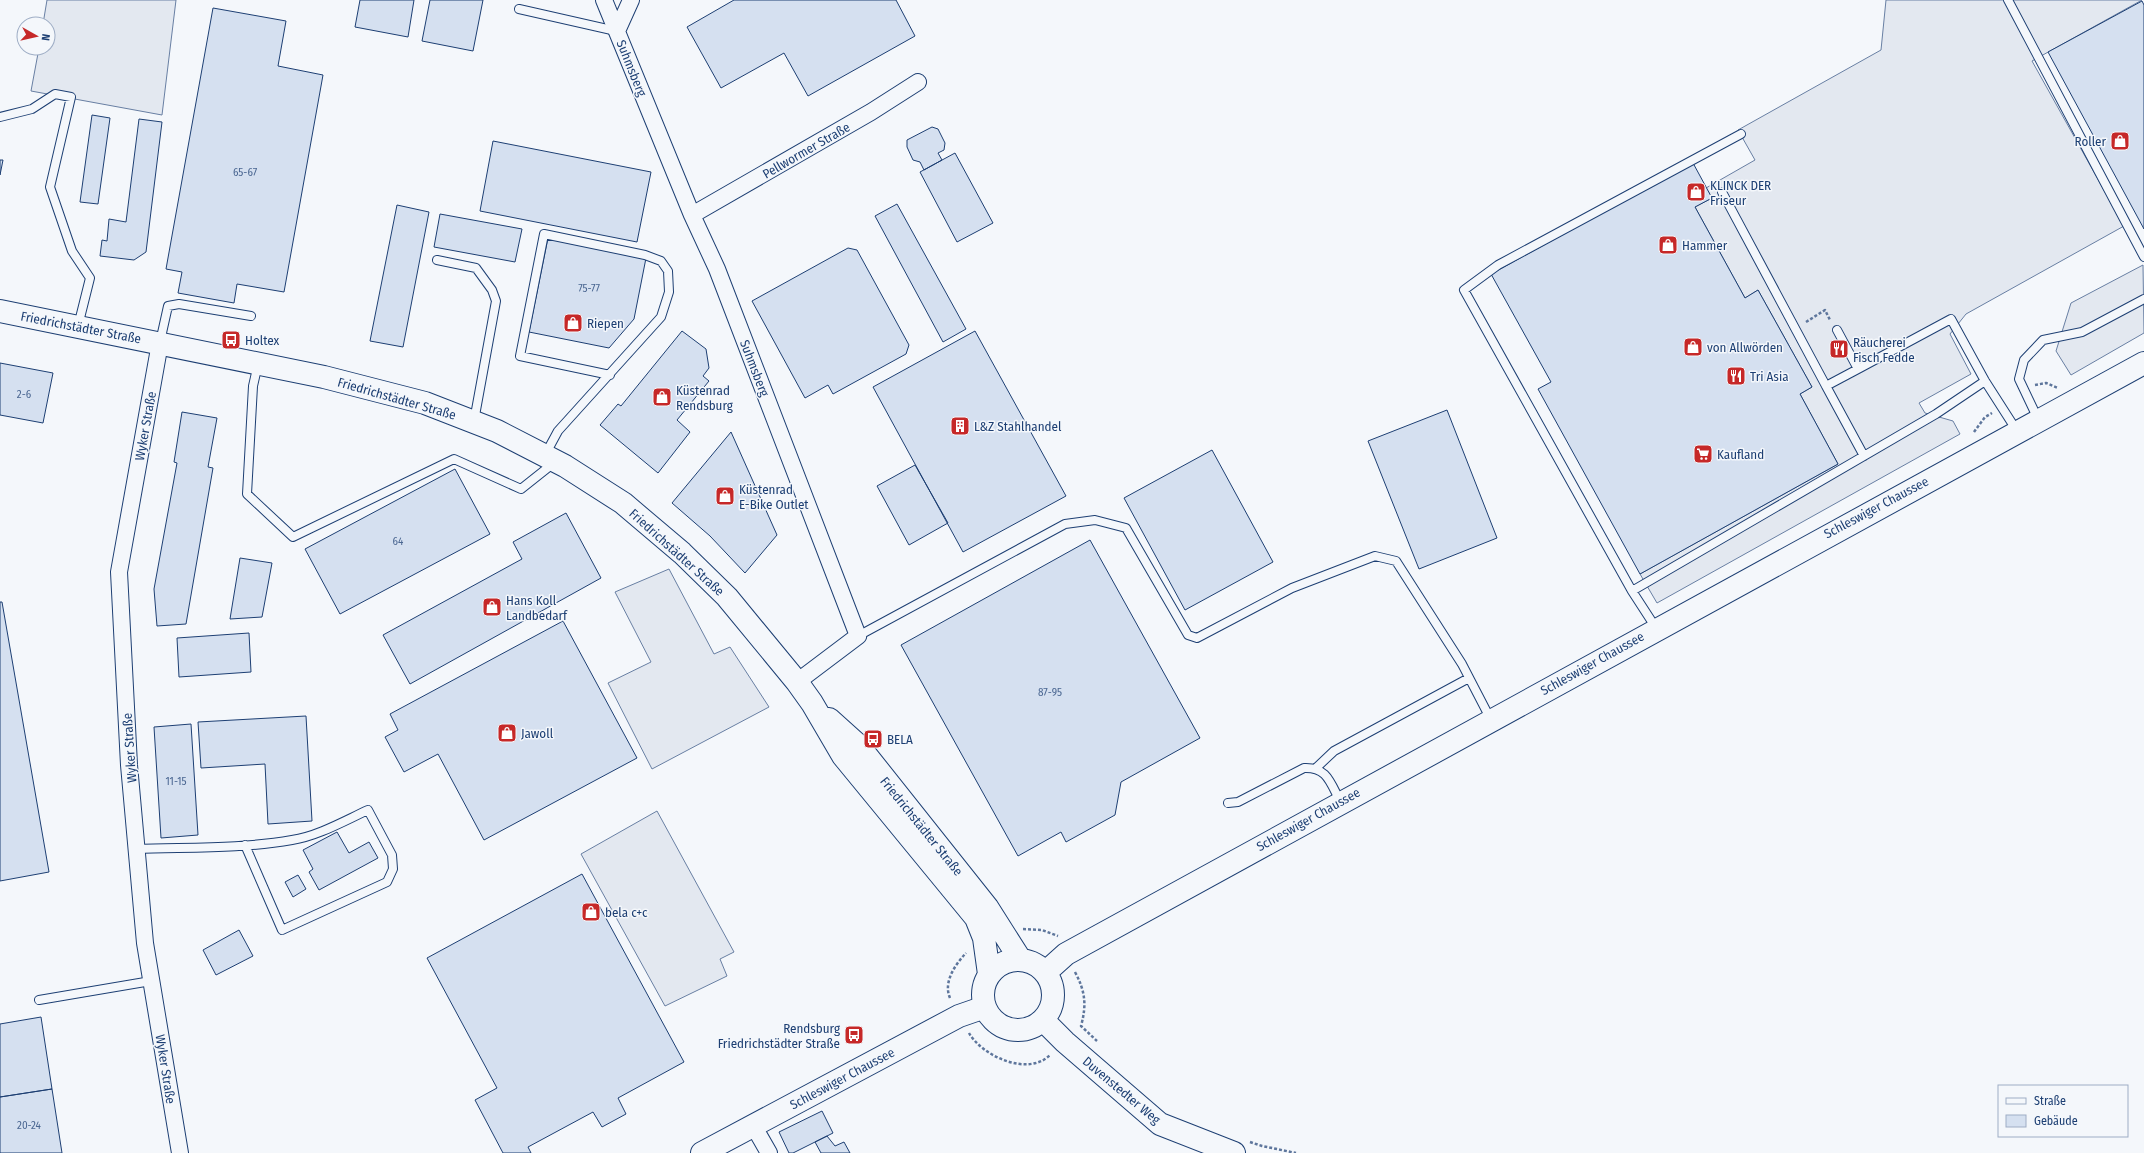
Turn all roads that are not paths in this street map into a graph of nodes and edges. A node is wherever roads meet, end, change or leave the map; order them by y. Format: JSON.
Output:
{"nodes":[{"id":1,"x":604,"y":0,"type":"edge"},
{"id":2,"x":631,"y":0,"type":"edge"},
{"id":3,"x":2008,"y":0,"type":"edge"},
{"id":4,"x":519,"y":9,"type":"dead end"},
{"id":5,"x":617,"y":31,"type":"junction"},
{"id":6,"x":918,"y":82,"type":"dead end"},
{"id":7,"x":0,"y":117,"type":"edge"},
{"id":8,"x":1741,"y":134,"type":"dead end"},
{"id":9,"x":1722,"y":192,"type":"dead end"},
{"id":10,"x":692,"y":215,"type":"junction"},
{"id":11,"x":2144,"y":257,"type":"edge"},
{"id":12,"x":437,"y":260,"type":"dead end"},
{"id":13,"x":2144,"y":299,"type":"edge"},
{"id":14,"x":0,"y":311,"type":"edge"},
{"id":15,"x":251,"y":316,"type":"dead end"},
{"id":16,"x":78,"y":326,"type":"junction"},
{"id":17,"x":1837,"y":330,"type":"road end"},
{"id":18,"x":160,"y":343,"type":"junction"},
{"id":19,"x":258,"y":363,"type":"junction"},
{"id":20,"x":2144,"y":363,"type":"edge"},
{"id":21,"x":1858,"y":369,"type":"junction"},
{"id":22,"x":610,"y":374,"type":"junction"},
{"id":23,"x":1985,"y":381,"type":"junction"},
{"id":24,"x":1826,"y":386,"type":"junction"},
{"id":25,"x":2038,"y":420,"type":"junction"},
{"id":26,"x":474,"y":422,"type":"junction"},
{"id":27,"x":2017,"y":431,"type":"junction"},
{"id":28,"x":1864,"y":456,"type":"junction"},
{"id":29,"x":551,"y":458,"type":"junction"},
{"id":30,"x":1632,"y":591,"type":"junction"},
{"id":31,"x":1656,"y":628,"type":"junction"},
{"id":32,"x":858,"y":636,"type":"junction"},
{"id":33,"x":1469,"y":678,"type":"junction"},
{"id":34,"x":797,"y":682,"type":"junction"},
{"id":35,"x":812,"y":703,"type":"junction"},
{"id":36,"x":1490,"y":719,"type":"junction"},
{"id":37,"x":1316,"y":768,"type":"junction"},
{"id":38,"x":1340,"y":802,"type":"junction"},
{"id":39,"x":1228,"y":803,"type":"dead end"},
{"id":40,"x":245,"y":845,"type":"junction"},
{"id":41,"x":136,"y":849,"type":"junction"},
{"id":42,"x":1020,"y":959,"type":"junction"},
{"id":43,"x":1046,"y":972,"type":"junction"},
{"id":44,"x":989,"y":974,"type":"junction"},
{"id":45,"x":151,"y":981,"type":"junction"},
{"id":46,"x":39,"y":1000,"type":"dead end"},
{"id":47,"x":984,"y":1007,"type":"junction"},
{"id":48,"x":1043,"y":1020,"type":"junction"},
{"id":49,"x":754,"y":1125,"type":"junction"},
{"id":50,"x":1241,"y":1147,"type":"edge"},
{"id":51,"x":180,"y":1153,"type":"edge"},
{"id":52,"x":702,"y":1153,"type":"edge"},
{"id":53,"x":769,"y":1153,"type":"edge"}],
"edges":[{"from":1,"to":5,"type":"street","name":"Suhmsberg"},
{"from":2,"to":5,"type":"street","name":"Suhmsberg"},
{"from":3,"to":11,"type":"lane"},
{"from":4,"to":5,"type":"lane"},
{"from":5,"to":10,"type":"street","name":"Suhmsberg"},
{"from":6,"to":10,"type":"street","name":"Pellwormer Straße"},
{"from":7,"to":16,"type":"lane"},
{"from":8,"to":30,"type":"lane"},
{"from":9,"to":24,"type":"lane"},
{"from":10,"to":32,"type":"street","name":"Suhmsberg"},
{"from":12,"to":26,"type":"lane"},
{"from":13,"to":25,"type":"lane"},
{"from":14,"to":16,"type":"street","name":"Friedrichstädter Straße"},
{"from":15,"to":18,"type":"lane"},
{"from":16,"to":18,"type":"street","name":"Friedrichstädter Straße"},
{"from":17,"to":21,"type":"lane"},
{"from":18,"to":19,"type":"street","name":"Friedrichstädter Straße"},
{"from":18,"to":41,"type":"street","name":"Wyker Straße"},
{"from":19,"to":26,"type":"street","name":"Friedrichstädter Straße"},
{"from":19,"to":29,"type":"lane"},
{"from":20,"to":25,"type":"street","name":"Schleswiger Chaussee"},
{"from":21,"to":23,"type":"lane"},
{"from":21,"to":24,"type":"lane"},
{"from":22,"to":22,"type":"lane"},
{"from":22,"to":29,"type":"lane"},
{"from":23,"to":27,"type":"lane"},
{"from":23,"to":28,"type":"lane"},
{"from":24,"to":28,"type":"lane"},
{"from":25,"to":27,"type":"street","name":"Schleswiger Chaussee"},
{"from":26,"to":29,"type":"street","name":"Friedrichstädter Straße"},
{"from":27,"to":31,"type":"street","name":"Schleswiger Chaussee"},
{"from":28,"to":30,"type":"lane"},
{"from":29,"to":34,"type":"street","name":"Friedrichstädter Straße"},
{"from":30,"to":31,"type":"lane"},
{"from":31,"to":36,"type":"street","name":"Schleswiger Chaussee"},
{"from":32,"to":33,"type":"lane"},
{"from":32,"to":34,"type":"street"},
{"from":33,"to":36,"type":"lane"},
{"from":33,"to":37,"type":"lane"},
{"from":34,"to":35,"type":"street","name":"Friedrichstädter Straße"},
{"from":35,"to":42,"type":"street","name":"Friedrichstädter Straße"},
{"from":35,"to":44,"type":"street","name":"Friedrichstädter Straße"},
{"from":36,"to":38,"type":"street","name":"Schleswiger Chaussee"},
{"from":37,"to":38,"type":"lane"},
{"from":37,"to":39,"type":"lane"},
{"from":38,"to":43,"type":"street","name":"Schleswiger Chaussee"},
{"from":40,"to":40,"type":"lane"},
{"from":40,"to":41,"type":"lane"},
{"from":41,"to":45,"type":"street","name":"Wyker Straße"},
{"from":42,"to":43,"type":"street"},
{"from":42,"to":44,"type":"street"},
{"from":43,"to":48,"type":"street"},
{"from":44,"to":47,"type":"street"},
{"from":45,"to":46,"type":"lane"},
{"from":45,"to":51,"type":"street","name":"Wyker Straße"},
{"from":47,"to":48,"type":"street"},
{"from":47,"to":49,"type":"street","name":"Schleswiger Chaussee"},
{"from":48,"to":50,"type":"street","name":"Duvenstedter Weg"},
{"from":49,"to":52,"type":"street","name":"Schleswiger Chaussee"},
{"from":49,"to":53,"type":"street"}]}
